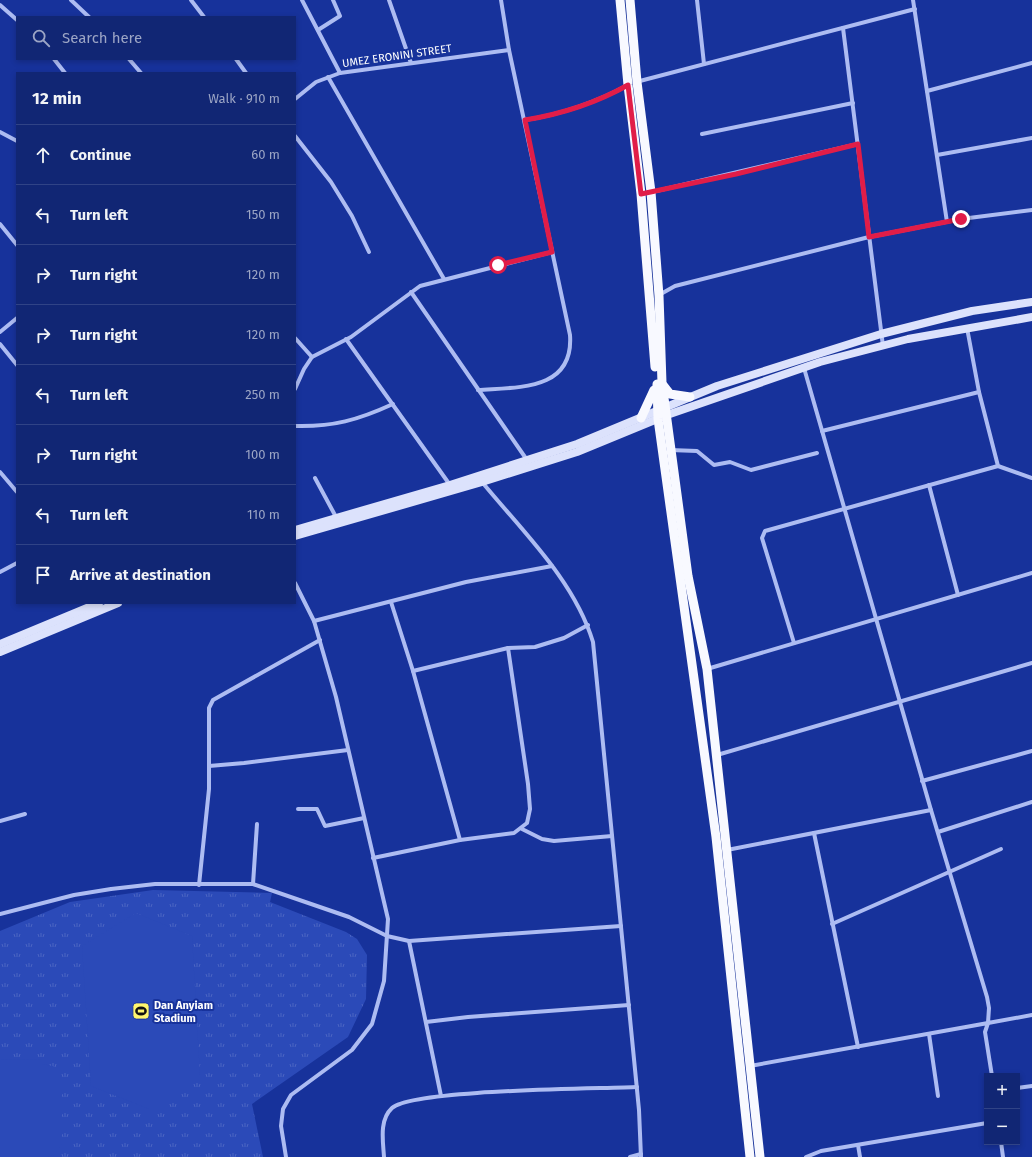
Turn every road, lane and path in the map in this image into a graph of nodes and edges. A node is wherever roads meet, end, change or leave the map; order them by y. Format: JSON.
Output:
{"nodes":[{"id":1,"x":71,"y":0,"type":"edge"},
{"id":2,"x":191,"y":0,"type":"edge"},
{"id":3,"x":302,"y":0,"type":"edge"},
{"id":4,"x":332,"y":0,"type":"edge"},
{"id":5,"x":389,"y":0,"type":"edge"},
{"id":6,"x":501,"y":0,"type":"edge"},
{"id":7,"x":620,"y":0,"type":"edge"},
{"id":8,"x":630,"y":0,"type":"edge"},
{"id":9,"x":697,"y":0,"type":"edge"},
{"id":10,"x":913,"y":0,"type":"edge"},
{"id":11,"x":0,"y":5,"type":"edge"},
{"id":12,"x":915,"y":9,"type":"junction"},
{"id":13,"x":88,"y":16,"type":"edge"},
{"id":14,"x":203,"y":16,"type":"edge"},
{"id":15,"x":16,"y":19,"type":"edge"},
{"id":16,"x":843,"y":28,"type":"junction"},
{"id":17,"x":318,"y":30,"type":"junction"},
{"id":18,"x":509,"y":50,"type":"junction"},
{"id":19,"x":55,"y":60,"type":"edge"},
{"id":20,"x":130,"y":60,"type":"edge"},
{"id":21,"x":237,"y":60,"type":"edge"},
{"id":22,"x":411,"y":63,"type":"junction"},
{"id":23,"x":1032,"y":63,"type":"edge"},
{"id":24,"x":704,"y":64,"type":"junction"},
{"id":25,"x":64,"y":72,"type":"edge"},
{"id":26,"x":140,"y":72,"type":"edge"},
{"id":27,"x":245,"y":72,"type":"edge"},
{"id":28,"x":340,"y":72,"type":"junction"},
{"id":29,"x":328,"y":77,"type":"junction"},
{"id":30,"x":632,"y":83,"type":"junction"},
{"id":31,"x":927,"y":91,"type":"junction"},
{"id":32,"x":296,"y":98,"type":"edge"},
{"id":33,"x":853,"y":103,"type":"junction"},
{"id":34,"x":525,"y":120,"type":"junction"},
{"id":35,"x":0,"y":132,"type":"edge"},
{"id":36,"x":702,"y":134,"type":"dead end"},
{"id":37,"x":296,"y":137,"type":"edge"},
{"id":38,"x":1032,"y":138,"type":"edge"},
{"id":39,"x":16,"y":140,"type":"edge"},
{"id":40,"x":858,"y":144,"type":"junction"},
{"id":41,"x":937,"y":155,"type":"junction"},
{"id":42,"x":651,"y":192,"type":"junction"},
{"id":43,"x":641,"y":194,"type":"junction"},
{"id":44,"x":1032,"y":210,"type":"edge"},
{"id":45,"x":947,"y":222,"type":"junction"},
{"id":46,"x":0,"y":224,"type":"edge"},
{"id":47,"x":869,"y":237,"type":"junction"},
{"id":48,"x":16,"y":244,"type":"edge"},
{"id":49,"x":369,"y":252,"type":"dead end"},
{"id":50,"x":552,"y":252,"type":"junction"},
{"id":51,"x":444,"y":279,"type":"junction"},
{"id":52,"x":411,"y":292,"type":"junction"},
{"id":53,"x":658,"y":296,"type":"junction"},
{"id":54,"x":1032,"y":302,"type":"edge"},
{"id":55,"x":1032,"y":317,"type":"edge"},
{"id":56,"x":16,"y":319,"type":"edge"},
{"id":57,"x":967,"y":328,"type":"junction"},
{"id":58,"x":0,"y":332,"type":"edge"},
{"id":59,"x":881,"y":334,"type":"junction"},
{"id":60,"x":296,"y":339,"type":"edge"},
{"id":61,"x":346,"y":339,"type":"junction"},
{"id":62,"x":0,"y":344,"type":"edge"},
{"id":63,"x":883,"y":346,"type":"junction"},
{"id":64,"x":312,"y":357,"type":"junction"},
{"id":65,"x":16,"y":364,"type":"edge"},
{"id":66,"x":804,"y":368,"type":"junction"},
{"id":67,"x":659,"y":383,"type":"junction"},
{"id":68,"x":296,"y":387,"type":"edge"},
{"id":69,"x":478,"y":390,"type":"junction"},
{"id":70,"x":979,"y":392,"type":"junction"},
{"id":71,"x":690,"y":397,"type":"junction"},
{"id":72,"x":393,"y":404,"type":"junction"},
{"id":73,"x":662,"y":413,"type":"junction"},
{"id":74,"x":641,"y":418,"type":"junction"},
{"id":75,"x":296,"y":426,"type":"edge"},
{"id":76,"x":822,"y":431,"type":"junction"},
{"id":77,"x":670,"y":450,"type":"junction"},
{"id":78,"x":817,"y":453,"type":"dead end"},
{"id":79,"x":527,"y":460,"type":"junction"},
{"id":80,"x":998,"y":466,"type":"junction"},
{"id":81,"x":0,"y":472,"type":"edge"},
{"id":82,"x":315,"y":478,"type":"dead end"},
{"id":83,"x":1032,"y":478,"type":"edge"},
{"id":84,"x":482,"y":482,"type":"junction"},
{"id":85,"x":450,"y":485,"type":"junction"},
{"id":86,"x":929,"y":485,"type":"junction"},
{"id":87,"x":16,"y":491,"type":"edge"},
{"id":88,"x":844,"y":508,"type":"junction"},
{"id":89,"x":336,"y":517,"type":"junction"},
{"id":90,"x":296,"y":530,"type":"edge"},
{"id":91,"x":296,"y":536,"type":"edge"},
{"id":92,"x":16,"y":564,"type":"edge"},
{"id":93,"x":552,"y":566,"type":"junction"},
{"id":94,"x":0,"y":572,"type":"edge"},
{"id":95,"x":1032,"y":573,"type":"edge"},
{"id":96,"x":296,"y":585,"type":"edge"},
{"id":97,"x":958,"y":595,"type":"junction"},
{"id":98,"x":391,"y":602,"type":"junction"},
{"id":99,"x":98,"y":604,"type":"edge"},
{"id":100,"x":116,"y":604,"type":"edge"},
{"id":101,"x":876,"y":619,"type":"junction"},
{"id":102,"x":314,"y":621,"type":"junction"},
{"id":103,"x":588,"y":625,"type":"junction"},
{"id":104,"x":320,"y":640,"type":"junction"},
{"id":105,"x":794,"y":643,"type":"junction"},
{"id":106,"x":0,"y":644,"type":"edge"},
{"id":107,"x":508,"y":648,"type":"junction"},
{"id":108,"x":0,"y":652,"type":"edge"},
{"id":109,"x":1032,"y":663,"type":"edge"},
{"id":110,"x":707,"y":669,"type":"junction"},
{"id":111,"x":414,"y":671,"type":"junction"},
{"id":112,"x":900,"y":701,"type":"junction"},
{"id":113,"x":348,"y":750,"type":"junction"},
{"id":114,"x":1032,"y":751,"type":"edge"},
{"id":115,"x":717,"y":755,"type":"junction"},
{"id":116,"x":209,"y":766,"type":"junction"},
{"id":117,"x":719,"y":778,"type":"junction"},
{"id":118,"x":709,"y":779,"type":"junction"},
{"id":119,"x":922,"y":781,"type":"junction"},
{"id":120,"x":1032,"y":802,"type":"edge"},
{"id":121,"x":298,"y":809,"type":"dead end"},
{"id":122,"x":931,"y":810,"type":"junction"},
{"id":123,"x":25,"y":814,"type":"dead end"},
{"id":124,"x":364,"y":818,"type":"junction"},
{"id":125,"x":0,"y":821,"type":"edge"},
{"id":126,"x":258,"y":824,"type":"dead end"},
{"id":127,"x":522,"y":829,"type":"junction"},
{"id":128,"x":938,"y":832,"type":"junction"},
{"id":129,"x":814,"y":833,"type":"junction"},
{"id":130,"x":612,"y":836,"type":"junction"},
{"id":131,"x":460,"y":840,"type":"junction"},
{"id":132,"x":1001,"y":849,"type":"dead end"},
{"id":133,"x":726,"y":850,"type":"junction"},
{"id":134,"x":374,"y":858,"type":"junction"},
{"id":135,"x":950,"y":872,"type":"junction"},
{"id":136,"x":253,"y":884,"type":"junction"},
{"id":137,"x":199,"y":885,"type":"junction"},
{"id":138,"x":0,"y":914,"type":"edge"},
{"id":139,"x":832,"y":924,"type":"junction"},
{"id":140,"x":621,"y":926,"type":"junction"},
{"id":141,"x":387,"y":936,"type":"junction"},
{"id":142,"x":409,"y":941,"type":"junction"},
{"id":143,"x":629,"y":1006,"type":"junction"},
{"id":144,"x":1032,"y":1015,"type":"edge"},
{"id":145,"x":426,"y":1022,"type":"junction"},
{"id":146,"x":988,"y":1023,"type":"junction"},
{"id":147,"x":928,"y":1034,"type":"junction"},
{"id":148,"x":858,"y":1047,"type":"junction"},
{"id":149,"x":750,"y":1066,"type":"junction"},
{"id":150,"x":740,"y":1067,"type":"junction"},
{"id":151,"x":992,"y":1073,"type":"edge"},
{"id":152,"x":1032,"y":1086,"type":"edge"},
{"id":153,"x":637,"y":1087,"type":"junction"},
{"id":154,"x":1020,"y":1088,"type":"edge"},
{"id":155,"x":441,"y":1096,"type":"junction"},
{"id":156,"x":938,"y":1096,"type":"dead end"},
{"id":157,"x":984,"y":1124,"type":"edge"},
{"id":158,"x":858,"y":1145,"type":"junction"},
{"id":159,"x":1002,"y":1145,"type":"edge"},
{"id":160,"x":641,"y":1155,"type":"edge"},
{"id":161,"x":286,"y":1157,"type":"edge"},
{"id":162,"x":384,"y":1157,"type":"edge"},
{"id":163,"x":630,"y":1157,"type":"edge"},
{"id":164,"x":750,"y":1157,"type":"edge"},
{"id":165,"x":760,"y":1157,"type":"edge"},
{"id":166,"x":806,"y":1157,"type":"edge"},
{"id":167,"x":860,"y":1157,"type":"edge"},
{"id":168,"x":1004,"y":1157,"type":"edge"}],
"edges":[{"from":1,"to":13,"type":"street"},
{"from":2,"to":14,"type":"street"},
{"from":3,"to":17,"type":"street"},
{"from":4,"to":17,"type":"street"},
{"from":5,"to":22,"type":"street"},
{"from":6,"to":18,"type":"street"},
{"from":7,"to":30,"type":"main road"},
{"from":8,"to":30,"type":"main road"},
{"from":9,"to":24,"type":"street"},
{"from":10,"to":12,"type":"street"},
{"from":11,"to":15,"type":"street"},
{"from":12,"to":16,"type":"street"},
{"from":12,"to":31,"type":"street"},
{"from":16,"to":24,"type":"street"},
{"from":16,"to":33,"type":"street"},
{"from":17,"to":28,"type":"street"},
{"from":18,"to":22,"type":"street","name":"UMEZ ERONINI STREET"},
{"from":18,"to":34,"type":"street"},
{"from":19,"to":25,"type":"street"},
{"from":20,"to":26,"type":"street"},
{"from":21,"to":27,"type":"street"},
{"from":22,"to":28,"type":"street","name":"UMEZ ERONINI STREET"},
{"from":23,"to":31,"type":"street"},
{"from":24,"to":30,"type":"street"},
{"from":28,"to":29,"type":"street","name":"UMEZ ERONINI STREET"},
{"from":29,"to":32,"type":"street","name":"UMEZ ERONINI STREET"},
{"from":29,"to":51,"type":"street"},
{"from":30,"to":34,"type":"street"},
{"from":30,"to":42,"type":"main road"},
{"from":30,"to":43,"type":"main road"},
{"from":31,"to":41,"type":"street"},
{"from":33,"to":36,"type":"street"},
{"from":33,"to":40,"type":"street"},
{"from":34,"to":50,"type":"street"},
{"from":35,"to":39,"type":"street"},
{"from":37,"to":49,"type":"street"},
{"from":38,"to":41,"type":"street"},
{"from":40,"to":42,"type":"street"},
{"from":40,"to":47,"type":"street"},
{"from":41,"to":45,"type":"street"},
{"from":42,"to":43,"type":"street"},
{"from":42,"to":53,"type":"main road"},
{"from":43,"to":67,"type":"main road"},
{"from":44,"to":45,"type":"street"},
{"from":45,"to":47,"type":"street"},
{"from":46,"to":48,"type":"street"},
{"from":47,"to":53,"type":"street"},
{"from":47,"to":59,"type":"street"},
{"from":50,"to":51,"type":"street"},
{"from":50,"to":69,"type":"street"},
{"from":51,"to":52,"type":"street"},
{"from":52,"to":61,"type":"street"},
{"from":52,"to":69,"type":"street"},
{"from":53,"to":67,"type":"main road"},
{"from":54,"to":59,"type":"main road"},
{"from":55,"to":57,"type":"main road"},
{"from":56,"to":58,"type":"street"},
{"from":57,"to":63,"type":"main road"},
{"from":57,"to":70,"type":"street"},
{"from":59,"to":63,"type":"street"},
{"from":59,"to":71,"type":"main road"},
{"from":60,"to":64,"type":"street"},
{"from":61,"to":64,"type":"street"},
{"from":61,"to":72,"type":"street"},
{"from":62,"to":65,"type":"street"},
{"from":63,"to":66,"type":"main road"},
{"from":64,"to":68,"type":"street"},
{"from":66,"to":73,"type":"main road"},
{"from":66,"to":76,"type":"street"},
{"from":67,"to":71,"type":"main road"},
{"from":67,"to":73,"type":"main road"},
{"from":67,"to":74,"type":"main road"},
{"from":69,"to":79,"type":"street"},
{"from":70,"to":76,"type":"street"},
{"from":70,"to":80,"type":"street"},
{"from":71,"to":73,"type":"main road"},
{"from":72,"to":75,"type":"street"},
{"from":72,"to":85,"type":"street"},
{"from":73,"to":74,"type":"main road"},
{"from":73,"to":77,"type":"main road"},
{"from":73,"to":84,"type":"main road"},
{"from":73,"to":118,"type":"main road"},
{"from":74,"to":79,"type":"main road"},
{"from":76,"to":88,"type":"street"},
{"from":77,"to":78,"type":"street"},
{"from":77,"to":110,"type":"main road"},
{"from":79,"to":85,"type":"main road"},
{"from":80,"to":83,"type":"street"},
{"from":80,"to":86,"type":"street"},
{"from":81,"to":87,"type":"street"},
{"from":82,"to":89,"type":"street"},
{"from":84,"to":91,"type":"main road"},
{"from":84,"to":93,"type":"street"},
{"from":85,"to":89,"type":"main road"},
{"from":86,"to":88,"type":"street"},
{"from":86,"to":97,"type":"street"},
{"from":88,"to":101,"type":"street"},
{"from":88,"to":105,"type":"street"},
{"from":89,"to":90,"type":"main road"},
{"from":92,"to":94,"type":"street"},
{"from":93,"to":98,"type":"street"},
{"from":93,"to":103,"type":"street"},
{"from":95,"to":97,"type":"street"},
{"from":96,"to":102,"type":"street"},
{"from":97,"to":101,"type":"street"},
{"from":98,"to":102,"type":"street"},
{"from":98,"to":111,"type":"street"},
{"from":99,"to":106,"type":"main road"},
{"from":100,"to":108,"type":"main road"},
{"from":101,"to":105,"type":"street"},
{"from":101,"to":112,"type":"street"},
{"from":102,"to":104,"type":"street"},
{"from":103,"to":107,"type":"street"},
{"from":103,"to":130,"type":"street"},
{"from":104,"to":113,"type":"street"},
{"from":104,"to":116,"type":"street"},
{"from":105,"to":110,"type":"street"},
{"from":107,"to":111,"type":"street"},
{"from":107,"to":127,"type":"street"},
{"from":109,"to":112,"type":"street"},
{"from":110,"to":115,"type":"main road"},
{"from":111,"to":131,"type":"street"},
{"from":112,"to":115,"type":"street"},
{"from":112,"to":119,"type":"street"},
{"from":113,"to":116,"type":"street"},
{"from":113,"to":124,"type":"street"},
{"from":114,"to":119,"type":"street"},
{"from":115,"to":117,"type":"main road"},
{"from":116,"to":137,"type":"street"},
{"from":117,"to":118,"type":"main road"},
{"from":117,"to":133,"type":"main road"},
{"from":118,"to":150,"type":"main road"},
{"from":119,"to":122,"type":"street"},
{"from":120,"to":128,"type":"street"},
{"from":121,"to":124,"type":"street"},
{"from":122,"to":128,"type":"street"},
{"from":122,"to":129,"type":"street"},
{"from":123,"to":125,"type":"street"},
{"from":124,"to":134,"type":"street"},
{"from":126,"to":136,"type":"street"},
{"from":127,"to":130,"type":"street"},
{"from":127,"to":131,"type":"street"},
{"from":128,"to":135,"type":"street"},
{"from":129,"to":133,"type":"street"},
{"from":129,"to":139,"type":"street"},
{"from":130,"to":140,"type":"street"},
{"from":131,"to":134,"type":"street"},
{"from":132,"to":135,"type":"street"},
{"from":133,"to":149,"type":"main road"},
{"from":134,"to":141,"type":"street"},
{"from":135,"to":139,"type":"street"},
{"from":135,"to":146,"type":"street"},
{"from":136,"to":137,"type":"street"},
{"from":136,"to":141,"type":"street"},
{"from":137,"to":138,"type":"street"},
{"from":139,"to":148,"type":"street"},
{"from":140,"to":142,"type":"street"},
{"from":140,"to":143,"type":"street"},
{"from":141,"to":142,"type":"street"},
{"from":141,"to":161,"type":"street"},
{"from":142,"to":145,"type":"street"},
{"from":143,"to":145,"type":"street"},
{"from":143,"to":153,"type":"street"},
{"from":144,"to":146,"type":"street"},
{"from":145,"to":155,"type":"street"},
{"from":146,"to":147,"type":"street"},
{"from":146,"to":151,"type":"street"},
{"from":147,"to":148,"type":"street"},
{"from":147,"to":156,"type":"street"},
{"from":148,"to":149,"type":"street"},
{"from":149,"to":150,"type":"street"},
{"from":149,"to":165,"type":"main road"},
{"from":150,"to":164,"type":"main road"},
{"from":152,"to":154,"type":"street"},
{"from":153,"to":155,"type":"street"},
{"from":153,"to":160,"type":"street"},
{"from":155,"to":162,"type":"street"},
{"from":157,"to":158,"type":"street"},
{"from":158,"to":166,"type":"street"},
{"from":158,"to":167,"type":"street"},
{"from":159,"to":168,"type":"street"},
{"from":160,"to":163,"type":"street"}]}
